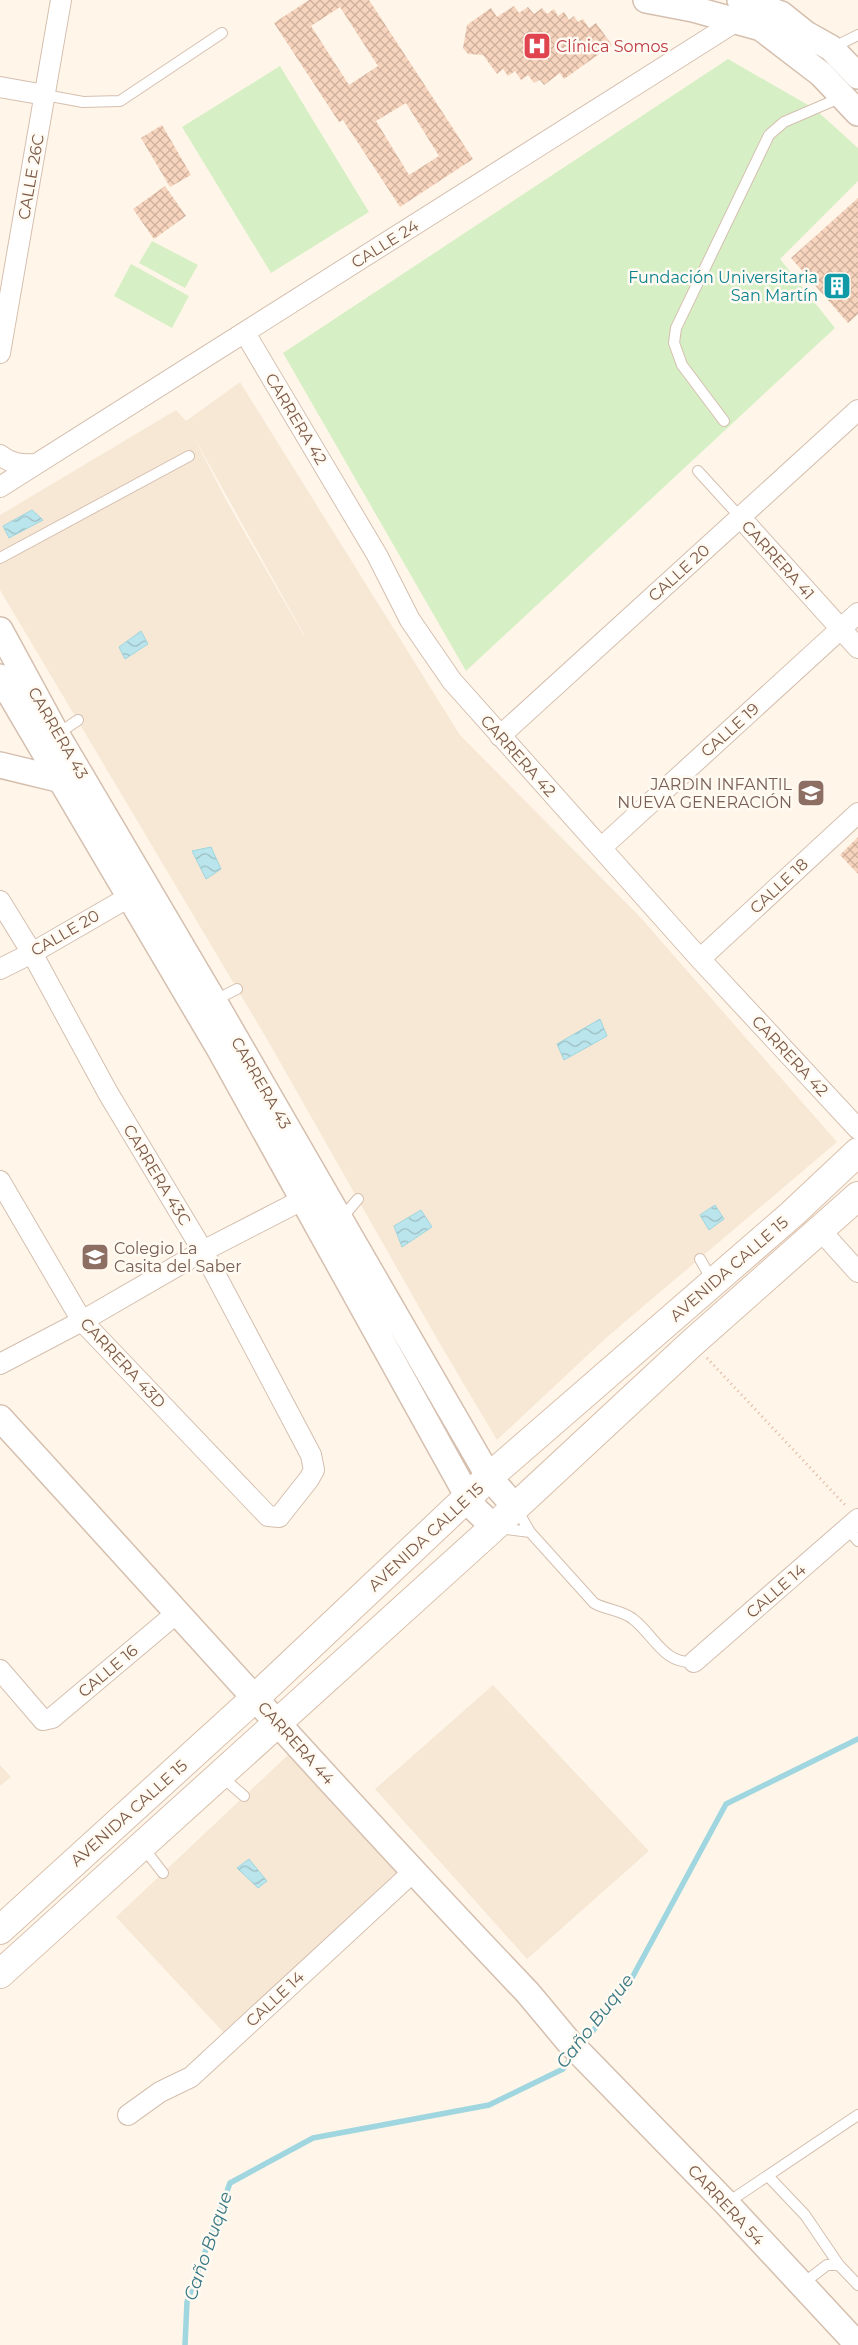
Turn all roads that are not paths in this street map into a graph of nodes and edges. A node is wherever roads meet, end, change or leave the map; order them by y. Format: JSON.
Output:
{"nodes":[{"id":1,"x":61,"y":0,"type":"edge"},
{"id":2,"x":646,"y":0,"type":"edge"},
{"id":3,"x":751,"y":6,"type":"edge"},
{"id":4,"x":222,"y":33,"type":"dead end"},
{"id":5,"x":858,"y":35,"type":"edge"},
{"id":6,"x":831,"y":48,"type":"junction"},
{"id":7,"x":858,"y":76,"type":"edge"},
{"id":8,"x":0,"y":87,"type":"edge"},
{"id":9,"x":45,"y":95,"type":"junction"},
{"id":10,"x":850,"y":105,"type":"edge"},
{"id":11,"x":245,"y":333,"type":"junction"},
{"id":12,"x":0,"y":353,"type":"edge"},
{"id":13,"x":858,"y":410,"type":"edge"},
{"id":14,"x":724,"y":421,"type":"dead end"},
{"id":15,"x":0,"y":455,"type":"edge"},
{"id":16,"x":188,"y":456,"type":"dead end"},
{"id":17,"x":36,"y":464,"type":"junction"},
{"id":18,"x":698,"y":471,"type":"dead end"},
{"id":19,"x":0,"y":487,"type":"edge"},
{"id":20,"x":740,"y":517,"type":"junction"},
{"id":21,"x":0,"y":558,"type":"edge"},
{"id":22,"x":858,"y":613,"type":"edge"},
{"id":23,"x":841,"y":629,"type":"junction"},
{"id":24,"x":0,"y":630,"type":"edge"},
{"id":25,"x":858,"y":648,"type":"edge"},
{"id":26,"x":0,"y":677,"type":"edge"},
{"id":27,"x":78,"y":720,"type":"dead end"},
{"id":28,"x":500,"y":736,"type":"junction"},
{"id":29,"x":49,"y":740,"type":"junction"},
{"id":30,"x":0,"y":765,"type":"edge"},
{"id":31,"x":62,"y":780,"type":"junction"},
{"id":32,"x":858,"y":813,"type":"edge"},
{"id":33,"x":601,"y":848,"type":"junction"},
{"id":34,"x":130,"y":897,"type":"junction"},
{"id":35,"x":0,"y":901,"type":"edge"},
{"id":36,"x":32,"y":953,"type":"junction"},
{"id":37,"x":700,"y":959,"type":"junction"},
{"id":38,"x":0,"y":969,"type":"edge"},
{"id":39,"x":237,"y":989,"type":"dead end"},
{"id":40,"x":205,"y":1005,"type":"junction"},
{"id":41,"x":858,"y":1129,"type":"edge"},
{"id":42,"x":858,"y":1152,"type":"edge"},
{"id":43,"x":0,"y":1181,"type":"edge"},
{"id":44,"x":858,"y":1196,"type":"edge"},
{"id":45,"x":358,"y":1199,"type":"dead end"},
{"id":46,"x":302,"y":1200,"type":"junction"},
{"id":47,"x":340,"y":1221,"type":"junction"},
{"id":48,"x":821,"y":1231,"type":"junction"},
{"id":49,"x":203,"y":1251,"type":"junction"},
{"id":50,"x":700,"y":1258,"type":"dead end"},
{"id":51,"x":858,"y":1272,"type":"edge"},
{"id":52,"x":714,"y":1282,"type":"junction"},
{"id":53,"x":82,"y":1321,"type":"junction"},
{"id":54,"x":0,"y":1364,"type":"edge"},
{"id":55,"x":0,"y":1418,"type":"edge"},
{"id":56,"x":489,"y":1477,"type":"junction"},
{"id":57,"x":468,"y":1497,"type":"junction"},
{"id":58,"x":516,"y":1507,"type":"junction"},
{"id":59,"x":278,"y":1517,"type":"joint"},
{"id":60,"x":854,"y":1525,"type":"edge"},
{"id":61,"x":494,"y":1527,"type":"junction"},
{"id":62,"x":530,"y":1532,"type":"junction"},
{"id":63,"x":178,"y":1612,"type":"junction"},
{"id":64,"x":694,"y":1662,"type":"joint"},
{"id":65,"x":0,"y":1670,"type":"edge"},
{"id":66,"x":255,"y":1698,"type":"junction"},
{"id":67,"x":277,"y":1724,"type":"junction"},
{"id":68,"x":220,"y":1775,"type":"junction"},
{"id":69,"x":244,"y":1796,"type":"dead end"},
{"id":70,"x":142,"y":1845,"type":"junction"},
{"id":71,"x":413,"y":1872,"type":"junction"},
{"id":72,"x":163,"y":1873,"type":"dead end"},
{"id":73,"x":2,"y":1923,"type":"edge"},
{"id":74,"x":28,"y":1947,"type":"junction"},
{"id":75,"x":2,"y":1967,"type":"edge"},
{"id":76,"x":594,"y":2066,"type":"joint"},
{"id":77,"x":128,"y":2115,"type":"dead end"},
{"id":78,"x":858,"y":2115,"type":"edge"},
{"id":79,"x":768,"y":2176,"type":"junction"},
{"id":80,"x":726,"y":2204,"type":"junction"},
{"id":81,"x":839,"y":2265,"type":"junction"},
{"id":82,"x":800,"y":2285,"type":"junction"},
{"id":83,"x":858,"y":2285,"type":"edge"},
{"id":84,"x":858,"y":2345,"type":"edge"}],
"edges":[{"from":1,"to":9,"type":"street","name":"CALLE 26C"},
{"from":2,"to":3,"type":"street"},
{"from":3,"to":6,"type":"street"},
{"from":3,"to":10,"type":"street"},
{"from":3,"to":11,"type":"street","name":"CALLE 24"},
{"from":4,"to":9,"type":"lane"},
{"from":5,"to":6,"type":"lane"},
{"from":6,"to":7,"type":"street"},
{"from":8,"to":9,"type":"street"},
{"from":9,"to":12,"type":"street","name":"CALLE 26C"},
{"from":10,"to":14,"type":"lane"},
{"from":11,"to":17,"type":"street","name":"CALLE 24"},
{"from":11,"to":28,"type":"street","name":"CARRERA 42"},
{"from":13,"to":20,"type":"street","name":"CALLE 20"},
{"from":15,"to":17,"type":"street"},
{"from":16,"to":21,"type":"lane"},
{"from":17,"to":19,"type":"street","name":"CALLE 24"},
{"from":18,"to":20,"type":"lane","name":"CARRERA 41"},
{"from":20,"to":23,"type":"street","name":"CARRERA 41"},
{"from":20,"to":28,"type":"street","name":"CALLE 20"},
{"from":22,"to":23,"type":"street","name":"CALLE 19"},
{"from":23,"to":25,"type":"street","name":"CARRERA 41"},
{"from":23,"to":33,"type":"street","name":"CALLE 19"},
{"from":24,"to":29,"type":"street","name":"CARRERA 43"},
{"from":26,"to":29,"type":"street","name":"CARRERA 43"},
{"from":27,"to":29,"type":"lane"},
{"from":28,"to":33,"type":"street","name":"CARRERA 42"},
{"from":29,"to":31,"type":"street","name":"CARRERA 43"},
{"from":29,"to":40,"type":"street","name":"CARRERA 43"},
{"from":30,"to":31,"type":"street"},
{"from":31,"to":34,"type":"street","name":"CARRERA 43"},
{"from":32,"to":37,"type":"street","name":"CALLE 18"},
{"from":33,"to":37,"type":"street","name":"CARRERA 42"},
{"from":34,"to":36,"type":"street","name":"CALLE 20"},
{"from":34,"to":40,"type":"street","name":"CARRERA 43"},
{"from":35,"to":36,"type":"street","name":"CARRERA 43C"},
{"from":36,"to":38,"type":"street","name":"CALLE 20"},
{"from":36,"to":49,"type":"street","name":"CARRERA 43C"},
{"from":37,"to":41,"type":"street","name":"CARRERA 42"},
{"from":39,"to":40,"type":"lane"},
{"from":40,"to":46,"type":"street","name":"CARRERA 43"},
{"from":40,"to":47,"type":"street","name":"CARRERA 43"},
{"from":42,"to":52,"type":"main road","name":"AVENIDA CALLE 15"},
{"from":43,"to":53,"type":"street","name":"CARRERA 43D"},
{"from":44,"to":48,"type":"main road","name":"AVENIDA CALLE 15"},
{"from":45,"to":47,"type":"lane"},
{"from":46,"to":49,"type":"street"},
{"from":46,"to":57,"type":"street","name":"CARRERA 43"},
{"from":47,"to":56,"type":"street","name":"CARRERA 43"},
{"from":48,"to":51,"type":"street"},
{"from":48,"to":58,"type":"main road","name":"AVENIDA CALLE 15"},
{"from":49,"to":53,"type":"street"},
{"from":49,"to":59,"type":"street","name":"CARRERA 43C"},
{"from":50,"to":52,"type":"lane"},
{"from":52,"to":56,"type":"main road","name":"AVENIDA CALLE 15"},
{"from":53,"to":54,"type":"street"},
{"from":53,"to":59,"type":"street","name":"CARRERA 43D"},
{"from":55,"to":63,"type":"street","name":"CARRERA 44"},
{"from":56,"to":57,"type":"main road","name":"AVENIDA CALLE 15"},
{"from":56,"to":58,"type":"street","name":"CARRERA 43"},
{"from":57,"to":61,"type":"street","name":"CARRERA 43"},
{"from":57,"to":66,"type":"main road","name":"AVENIDA CALLE 15"},
{"from":58,"to":61,"type":"main road","name":"AVENIDA CALLE 15"},
{"from":58,"to":62,"type":"lane","name":"CARRERA 43"},
{"from":60,"to":64,"type":"street","name":"CALLE 14"},
{"from":61,"to":62,"type":"lane"},
{"from":61,"to":67,"type":"main road","name":"AVENIDA CALLE 15"},
{"from":62,"to":64,"type":"lane","name":"CARRERA 43"},
{"from":63,"to":65,"type":"street","name":"CALLE 16"},
{"from":63,"to":66,"type":"street","name":"CARRERA 44"},
{"from":66,"to":67,"type":"street","name":"CARRERA 44"},
{"from":66,"to":73,"type":"main road","name":"AVENIDA CALLE 15"},
{"from":67,"to":68,"type":"main road","name":"AVENIDA CALLE 15"},
{"from":67,"to":71,"type":"street","name":"CARRERA 44"},
{"from":68,"to":69,"type":"lane"},
{"from":68,"to":70,"type":"main road","name":"AVENIDA CALLE 15"},
{"from":70,"to":72,"type":"lane"},
{"from":70,"to":74,"type":"main road","name":"AVENIDA CALLE 15"},
{"from":71,"to":76,"type":"street","name":"CARRERA 44"},
{"from":71,"to":77,"type":"street","name":"CALLE 14"},
{"from":73,"to":74,"type":"street"},
{"from":74,"to":75,"type":"main road","name":"AVENIDA CALLE 15"},
{"from":76,"to":80,"type":"street","name":"CARRERA 54"},
{"from":78,"to":79,"type":"lane"},
{"from":79,"to":80,"type":"lane"},
{"from":79,"to":81,"type":"lane"},
{"from":80,"to":82,"type":"street","name":"CARRERA 54"},
{"from":81,"to":82,"type":"lane"},
{"from":81,"to":83,"type":"lane"},
{"from":82,"to":84,"type":"street","name":"CARRERA 54"}]}
